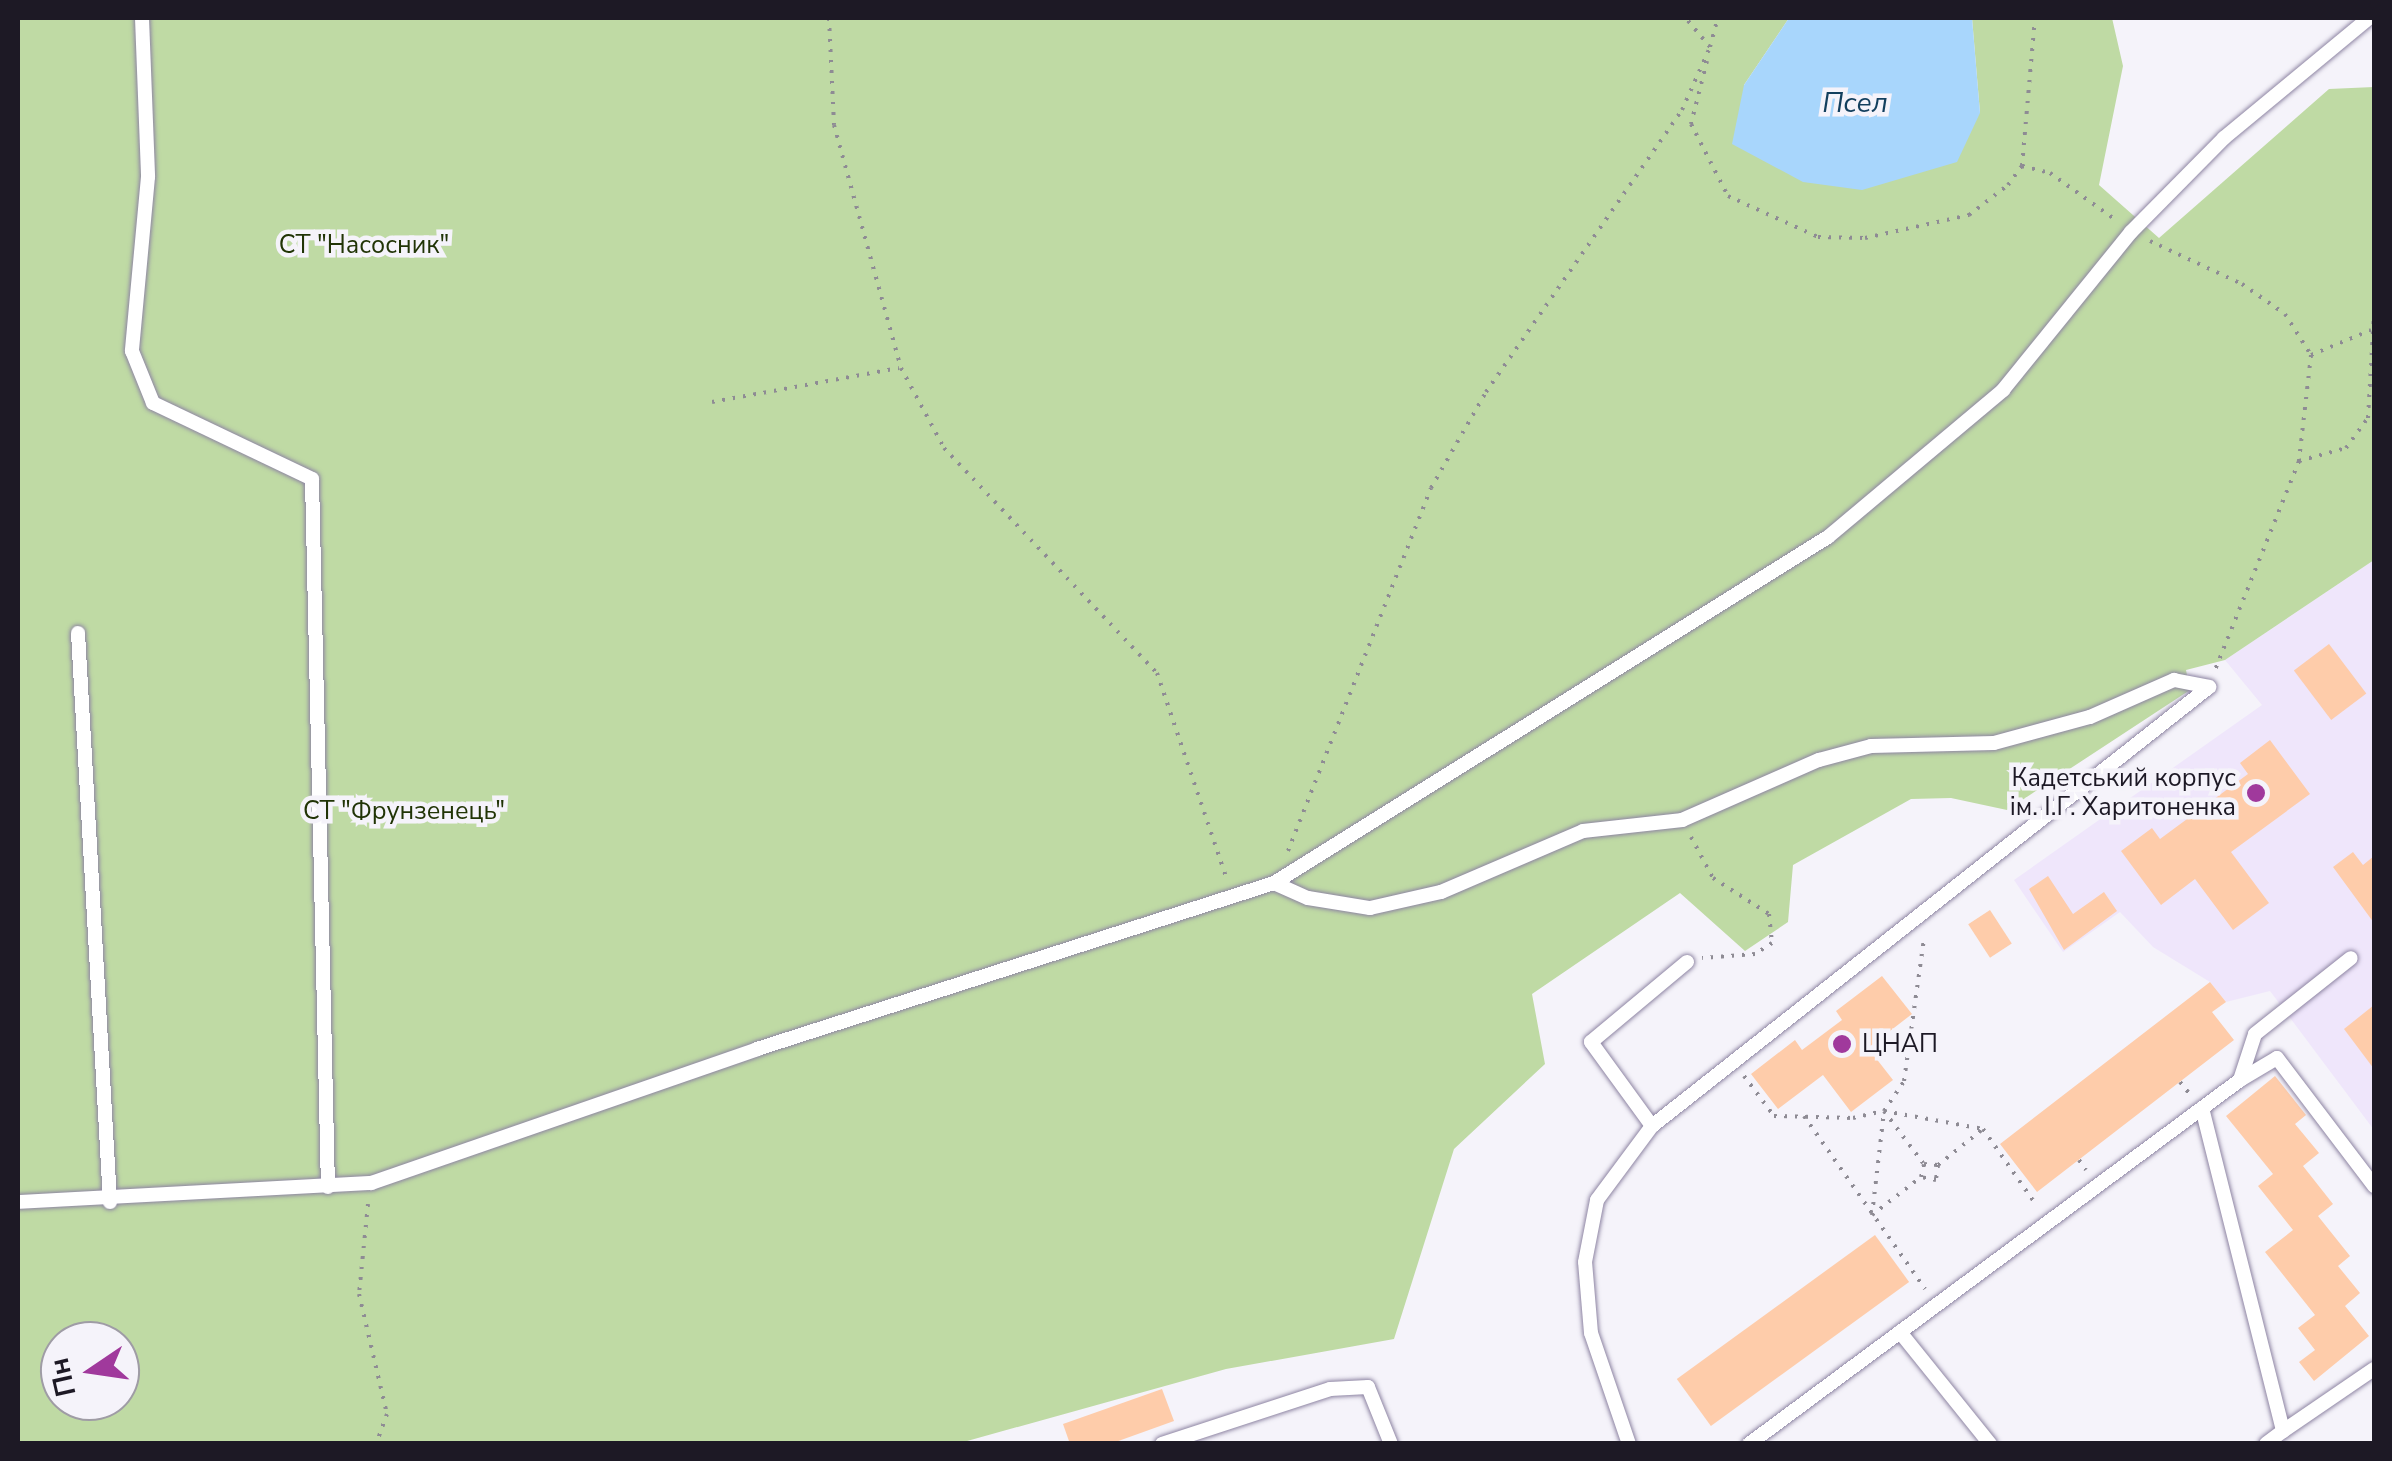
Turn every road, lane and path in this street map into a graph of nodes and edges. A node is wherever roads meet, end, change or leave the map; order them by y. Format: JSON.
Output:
{"nodes":[{"id":1,"x":142,"y":18,"type":"edge"},
{"id":2,"x":828,"y":18,"type":"edge"},
{"id":3,"x":1686,"y":18,"type":"edge"},
{"id":4,"x":1718,"y":18,"type":"edge"},
{"id":5,"x":2035,"y":18,"type":"edge"},
{"id":6,"x":2369,"y":18,"type":"edge"},
{"id":7,"x":1710,"y":47,"type":"junction"},
{"id":8,"x":2022,"y":166,"type":"junction"},
{"id":9,"x":2131,"y":232,"type":"junction"},
{"id":10,"x":2374,"y":315,"type":"edge"},
{"id":11,"x":2370,"y":330,"type":"junction"},
{"id":12,"x":2311,"y":355,"type":"junction"},
{"id":13,"x":901,"y":368,"type":"junction"},
{"id":14,"x":712,"y":402,"type":"dead end"},
{"id":15,"x":2299,"y":461,"type":"junction"},
{"id":16,"x":78,"y":633,"type":"dead end"},
{"id":17,"x":2220,"y":655,"type":"dead end"},
{"id":18,"x":1682,"y":820,"type":"junction"},
{"id":19,"x":1274,"y":883,"type":"junction"},
{"id":20,"x":1234,"y":898,"type":"junction"},
{"id":21,"x":1928,"y":908,"type":"junction"},
{"id":22,"x":2351,"y":958,"type":"dead end"},
{"id":23,"x":1687,"y":962,"type":"joint"},
{"id":24,"x":1733,"y":1061,"type":"junction"},
{"id":25,"x":2240,"y":1080,"type":"junction"},
{"id":26,"x":2202,"y":1108,"type":"junction"},
{"id":27,"x":1884,"y":1111,"type":"junction"},
{"id":28,"x":1804,"y":1116,"type":"junction"},
{"id":29,"x":1652,"y":1126,"type":"junction"},
{"id":30,"x":1984,"y":1129,"type":"junction"},
{"id":31,"x":1924,"y":1164,"type":"junction"},
{"id":32,"x":1938,"y":1165,"type":"junction"},
{"id":33,"x":1922,"y":1178,"type":"junction"},
{"id":34,"x":370,"y":1183,"type":"junction"},
{"id":35,"x":2374,"y":1186,"type":"edge"},
{"id":36,"x":328,"y":1187,"type":"junction"},
{"id":37,"x":18,"y":1202,"type":"edge"},
{"id":38,"x":110,"y":1202,"type":"junction"},
{"id":39,"x":1872,"y":1214,"type":"junction"},
{"id":40,"x":2048,"y":1222,"type":"junction"},
{"id":41,"x":1936,"y":1305,"type":"junction"},
{"id":42,"x":1900,"y":1332,"type":"junction"},
{"id":43,"x":2374,"y":1369,"type":"edge"},
{"id":44,"x":2283,"y":1431,"type":"junction"},
{"id":45,"x":1752,"y":1443,"type":"edge"},
{"id":46,"x":376,"y":1444,"type":"edge"},
{"id":47,"x":1162,"y":1444,"type":"edge"},
{"id":48,"x":1390,"y":1444,"type":"edge"},
{"id":49,"x":1629,"y":1444,"type":"edge"},
{"id":50,"x":1990,"y":1444,"type":"edge"},
{"id":51,"x":2266,"y":1444,"type":"edge"}],
"edges":[{"from":1,"to":36,"type":"lane"},
{"from":2,"to":13,"type":"path"},
{"from":3,"to":7,"type":"path"},
{"from":4,"to":7,"type":"path"},
{"from":5,"to":8,"type":"path"},
{"from":6,"to":9,"type":"lane"},
{"from":7,"to":8,"type":"path"},
{"from":7,"to":19,"type":"path"},
{"from":8,"to":9,"type":"path"},
{"from":9,"to":12,"type":"path"},
{"from":9,"to":19,"type":"lane"},
{"from":10,"to":11,"type":"path"},
{"from":11,"to":12,"type":"path"},
{"from":11,"to":15,"type":"path"},
{"from":12,"to":15,"type":"path"},
{"from":13,"to":14,"type":"path"},
{"from":13,"to":20,"type":"path"},
{"from":15,"to":17,"type":"path"},
{"from":16,"to":38,"type":"lane"},
{"from":18,"to":19,"type":"lane"},
{"from":18,"to":21,"type":"lane"},
{"from":18,"to":23,"type":"path"},
{"from":19,"to":20,"type":"lane"},
{"from":20,"to":34,"type":"lane"},
{"from":21,"to":24,"type":"lane"},
{"from":21,"to":27,"type":"path"},
{"from":22,"to":25,"type":"lane"},
{"from":23,"to":29,"type":"lane"},
{"from":24,"to":28,"type":"path"},
{"from":24,"to":29,"type":"lane"},
{"from":25,"to":26,"type":"lane"},
{"from":25,"to":35,"type":"lane"},
{"from":26,"to":40,"type":"lane"},
{"from":26,"to":44,"type":"lane"},
{"from":27,"to":28,"type":"path"},
{"from":27,"to":30,"type":"path"},
{"from":27,"to":31,"type":"path"},
{"from":27,"to":39,"type":"path"},
{"from":28,"to":39,"type":"path"},
{"from":29,"to":49,"type":"lane"},
{"from":30,"to":32,"type":"path"},
{"from":30,"to":40,"type":"path"},
{"from":31,"to":32,"type":"path"},
{"from":31,"to":33,"type":"path"},
{"from":32,"to":33,"type":"path"},
{"from":33,"to":39,"type":"path"},
{"from":34,"to":36,"type":"lane"},
{"from":34,"to":46,"type":"path"},
{"from":36,"to":38,"type":"lane"},
{"from":37,"to":38,"type":"lane"},
{"from":39,"to":41,"type":"path"},
{"from":40,"to":41,"type":"lane"},
{"from":41,"to":42,"type":"lane"},
{"from":42,"to":45,"type":"lane"},
{"from":42,"to":50,"type":"lane"},
{"from":43,"to":44,"type":"lane"},
{"from":44,"to":51,"type":"lane"},
{"from":47,"to":48,"type":"lane"}]}
